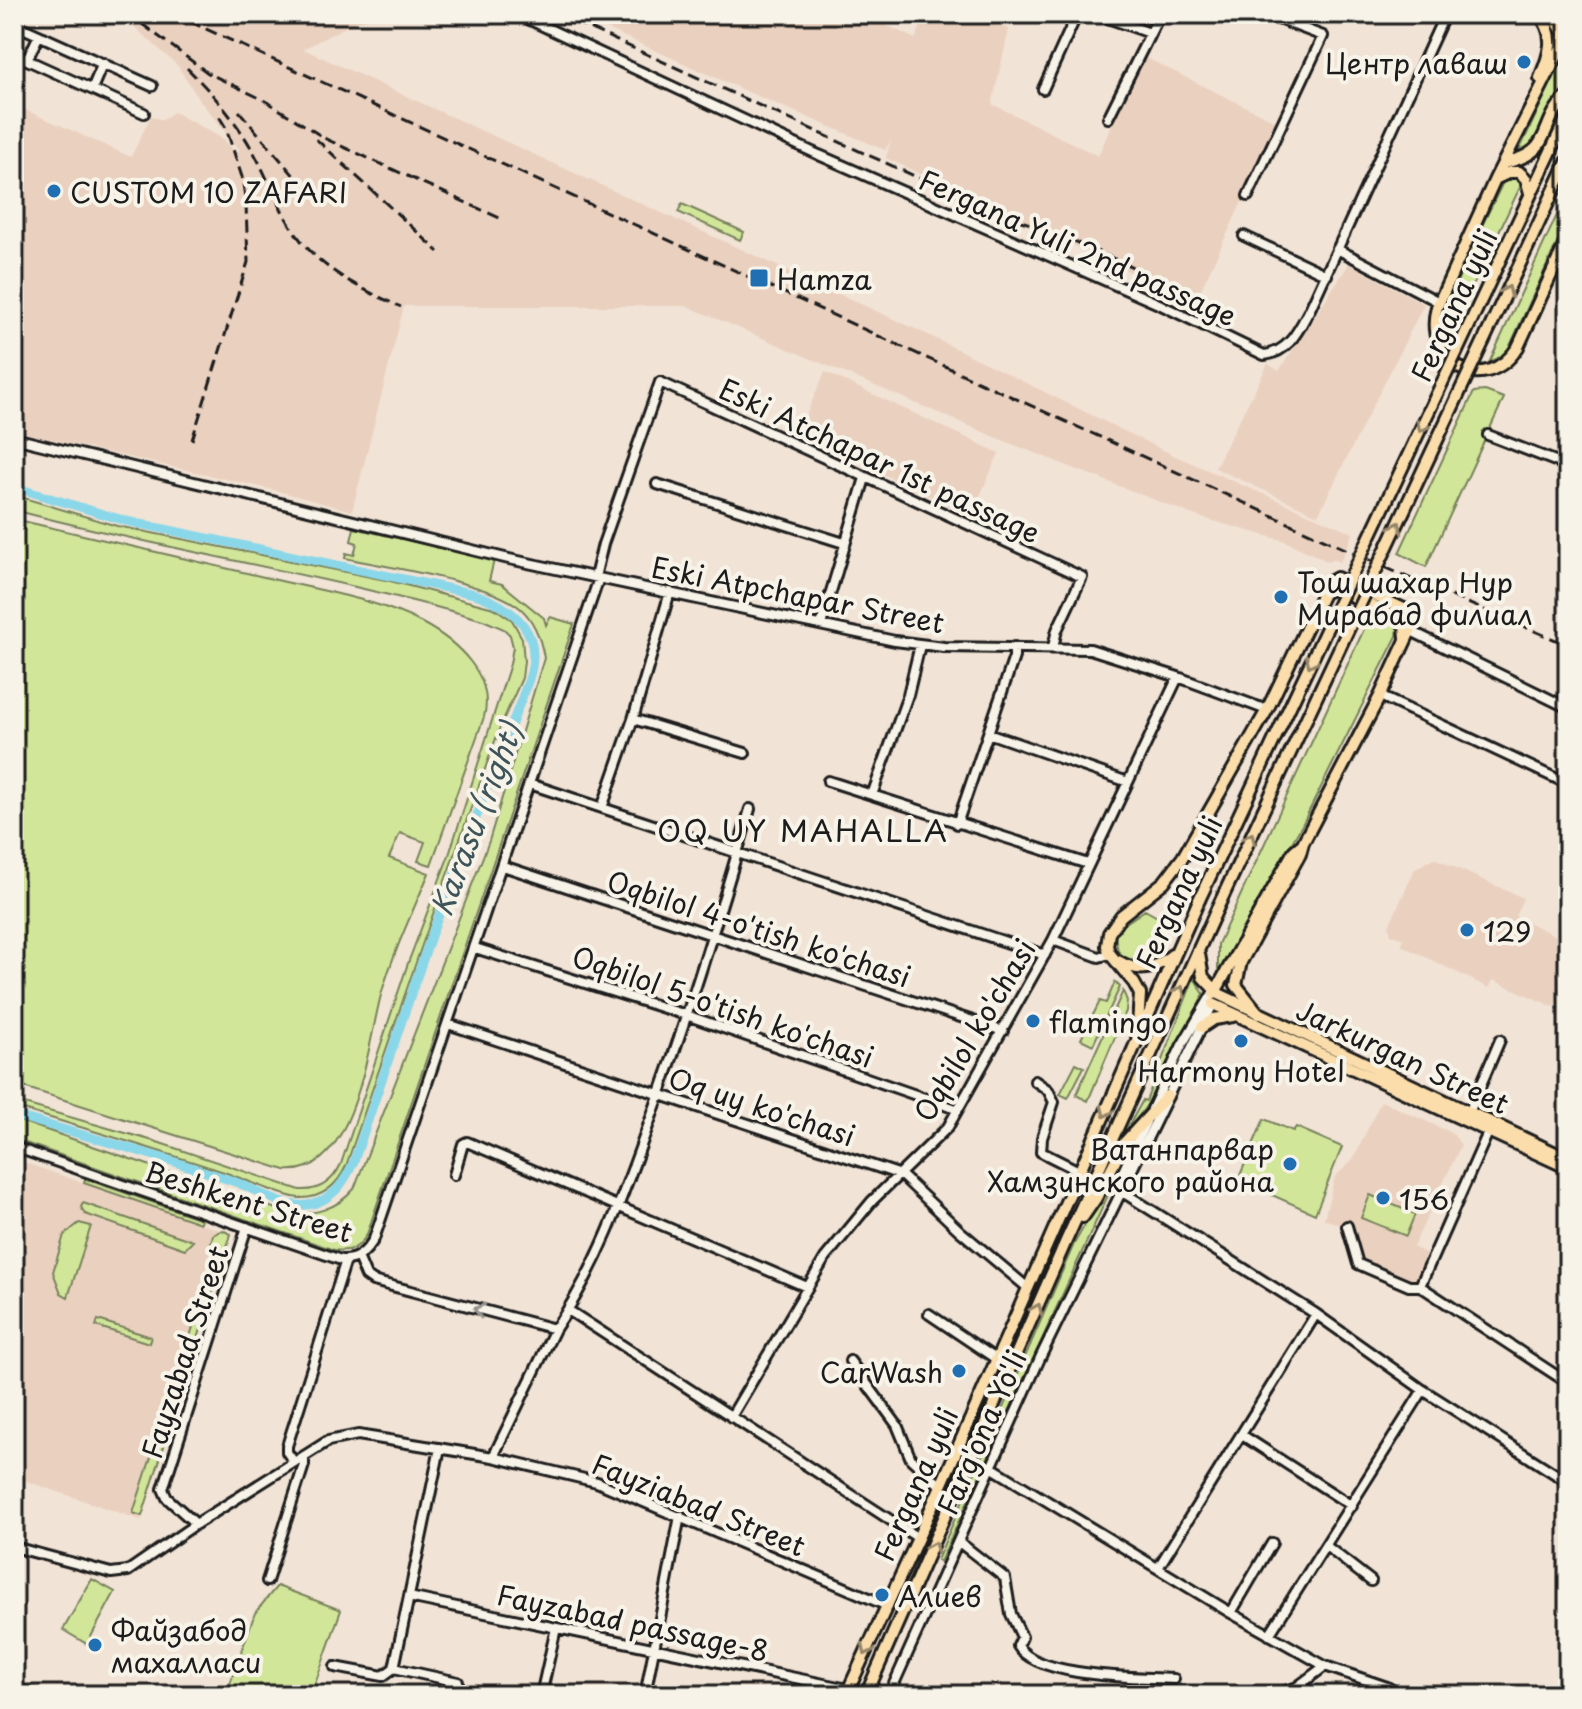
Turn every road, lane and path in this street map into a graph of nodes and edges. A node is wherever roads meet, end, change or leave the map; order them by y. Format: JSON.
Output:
{"nodes":[{"id":1,"x":517,"y":14,"type":"edge"},
{"id":2,"x":1077,"y":14,"type":"edge"},
{"id":3,"x":1096,"y":14,"type":"edge"},
{"id":4,"x":1160,"y":14,"type":"edge"},
{"id":5,"x":1265,"y":14,"type":"edge"},
{"id":6,"x":1294,"y":14,"type":"edge"},
{"id":7,"x":1445,"y":14,"type":"edge"},
{"id":8,"x":1541,"y":14,"type":"edge"},
{"id":9,"x":1563,"y":18,"type":"edge"},
{"id":10,"x":14,"y":24,"type":"edge"},
{"id":11,"x":1290,"y":24,"type":"junction"},
{"id":12,"x":1150,"y":33,"type":"junction"},
{"id":13,"x":39,"y":35,"type":"junction"},
{"id":14,"x":14,"y":54,"type":"edge"},
{"id":15,"x":27,"y":60,"type":"junction"},
{"id":16,"x":103,"y":63,"type":"junction"},
{"id":17,"x":152,"y":86,"type":"dead end"},
{"id":18,"x":92,"y":89,"type":"junction"},
{"id":19,"x":1043,"y":89,"type":"dead end"},
{"id":20,"x":1568,"y":96,"type":"edge"},
{"id":21,"x":144,"y":113,"type":"dead end"},
{"id":22,"x":1568,"y":115,"type":"edge"},
{"id":23,"x":1108,"y":118,"type":"dead end"},
{"id":24,"x":1510,"y":149,"type":"junction"},
{"id":25,"x":1568,"y":160,"type":"edge"},
{"id":26,"x":1503,"y":163,"type":"junction"},
{"id":27,"x":1568,"y":176,"type":"edge"},
{"id":28,"x":1495,"y":179,"type":"junction"},
{"id":29,"x":1530,"y":195,"type":"junction"},
{"id":30,"x":1248,"y":196,"type":"dead end"},
{"id":31,"x":1546,"y":208,"type":"junction"},
{"id":32,"x":1244,"y":236,"type":"dead end"},
{"id":33,"x":1568,"y":238,"type":"edge"},
{"id":34,"x":1337,"y":249,"type":"junction"},
{"id":35,"x":1327,"y":275,"type":"junction"},
{"id":36,"x":1439,"y":302,"type":"junction"},
{"id":37,"x":1488,"y":435,"type":"dead end"},
{"id":38,"x":14,"y":438,"type":"edge"},
{"id":39,"x":1568,"y":466,"type":"edge"},
{"id":40,"x":865,"y":478,"type":"junction"},
{"id":41,"x":657,"y":484,"type":"dead end"},
{"id":42,"x":844,"y":543,"type":"junction"},
{"id":43,"x":597,"y":577,"type":"junction"},
{"id":44,"x":670,"y":592,"type":"junction"},
{"id":45,"x":821,"y":625,"type":"junction"},
{"id":46,"x":1407,"y":633,"type":"junction"},
{"id":47,"x":920,"y":645,"type":"junction"},
{"id":48,"x":1014,"y":647,"type":"junction"},
{"id":49,"x":1053,"y":647,"type":"junction"},
{"id":50,"x":1178,"y":677,"type":"junction"},
{"id":51,"x":1380,"y":696,"type":"junction"},
{"id":52,"x":1568,"y":708,"type":"edge"},
{"id":53,"x":1267,"y":710,"type":"junction"},
{"id":54,"x":633,"y":719,"type":"junction"},
{"id":55,"x":988,"y":733,"type":"junction"},
{"id":56,"x":745,"y":753,"type":"dead end"},
{"id":57,"x":828,"y":781,"type":"dead end"},
{"id":58,"x":1128,"y":782,"type":"junction"},
{"id":59,"x":530,"y":784,"type":"junction"},
{"id":60,"x":1568,"y":784,"type":"edge"},
{"id":61,"x":872,"y":795,"type":"junction"},
{"id":62,"x":602,"y":808,"type":"junction"},
{"id":63,"x":750,"y":809,"type":"dead end"},
{"id":64,"x":957,"y":824,"type":"junction"},
{"id":65,"x":1303,"y":843,"type":"junction"},
{"id":66,"x":737,"y":853,"type":"junction"},
{"id":67,"x":1088,"y":864,"type":"junction"},
{"id":68,"x":503,"y":866,"type":"junction"},
{"id":69,"x":713,"y":936,"type":"junction"},
{"id":70,"x":1053,"y":940,"type":"junction"},
{"id":71,"x":1178,"y":945,"type":"junction"},
{"id":72,"x":475,"y":948,"type":"junction"},
{"id":73,"x":1200,"y":948,"type":"junction"},
{"id":74,"x":1110,"y":954,"type":"junction"},
{"id":75,"x":1045,"y":955,"type":"junction"},
{"id":76,"x":1241,"y":962,"type":"junction"},
{"id":77,"x":1215,"y":996,"type":"junction"},
{"id":78,"x":1259,"y":1014,"type":"junction"},
{"id":79,"x":686,"y":1015,"type":"junction"},
{"id":80,"x":1235,"y":1016,"type":"junction"},
{"id":81,"x":448,"y":1024,"type":"junction"},
{"id":82,"x":1202,"y":1027,"type":"junction"},
{"id":83,"x":1003,"y":1031,"type":"junction"},
{"id":84,"x":1500,"y":1040,"type":"dead end"},
{"id":85,"x":1137,"y":1041,"type":"junction"},
{"id":86,"x":1035,"y":1081,"type":"dead end"},
{"id":87,"x":659,"y":1096,"type":"junction"},
{"id":88,"x":1167,"y":1096,"type":"junction"},
{"id":89,"x":956,"y":1109,"type":"junction"},
{"id":90,"x":1469,"y":1113,"type":"junction"},
{"id":91,"x":1149,"y":1116,"type":"junction"},
{"id":92,"x":1490,"y":1128,"type":"junction"},
{"id":93,"x":14,"y":1147,"type":"edge"},
{"id":94,"x":1568,"y":1159,"type":"edge"},
{"id":95,"x":1568,"y":1168,"type":"edge"},
{"id":96,"x":1079,"y":1171,"type":"junction"},
{"id":97,"x":454,"y":1175,"type":"dead end"},
{"id":98,"x":901,"y":1175,"type":"junction"},
{"id":99,"x":1121,"y":1191,"type":"junction"},
{"id":100,"x":619,"y":1206,"type":"junction"},
{"id":101,"x":1347,"y":1226,"type":"dead end"},
{"id":102,"x":247,"y":1227,"type":"junction"},
{"id":103,"x":1066,"y":1241,"type":"junction"},
{"id":104,"x":358,"y":1257,"type":"junction"},
{"id":105,"x":346,"y":1260,"type":"junction"},
{"id":106,"x":1420,"y":1286,"type":"junction"},
{"id":107,"x":807,"y":1287,"type":"junction"},
{"id":108,"x":1028,"y":1288,"type":"junction"},
{"id":109,"x":568,"y":1310,"type":"junction"},
{"id":110,"x":929,"y":1314,"type":"dead end"},
{"id":111,"x":1316,"y":1314,"type":"junction"},
{"id":112,"x":555,"y":1329,"type":"junction"},
{"id":113,"x":996,"y":1359,"type":"junction"},
{"id":114,"x":850,"y":1361,"type":"dead end"},
{"id":115,"x":1568,"y":1383,"type":"edge"},
{"id":116,"x":1423,"y":1390,"type":"junction"},
{"id":117,"x":731,"y":1417,"type":"junction"},
{"id":118,"x":1242,"y":1435,"type":"junction"},
{"id":119,"x":440,"y":1448,"type":"junction"},
{"id":120,"x":304,"y":1456,"type":"junction"},
{"id":121,"x":493,"y":1457,"type":"junction"},
{"id":122,"x":294,"y":1462,"type":"junction"},
{"id":123,"x":991,"y":1467,"type":"junction"},
{"id":124,"x":1568,"y":1482,"type":"edge"},
{"id":125,"x":941,"y":1486,"type":"junction"},
{"id":126,"x":1352,"y":1506,"type":"junction"},
{"id":127,"x":680,"y":1516,"type":"junction"},
{"id":128,"x":196,"y":1524,"type":"junction"},
{"id":129,"x":918,"y":1538,"type":"junction"},
{"id":130,"x":959,"y":1542,"type":"junction"},
{"id":131,"x":1272,"y":1543,"type":"dead end"},
{"id":132,"x":1326,"y":1546,"type":"junction"},
{"id":133,"x":14,"y":1547,"type":"edge"},
{"id":134,"x":1158,"y":1568,"type":"junction"},
{"id":135,"x":267,"y":1581,"type":"dead end"},
{"id":136,"x":1371,"y":1581,"type":"dead end"},
{"id":137,"x":409,"y":1597,"type":"junction"},
{"id":138,"x":888,"y":1606,"type":"junction"},
{"id":139,"x":1231,"y":1613,"type":"junction"},
{"id":140,"x":556,"y":1628,"type":"junction"},
{"id":141,"x":1269,"y":1635,"type":"junction"},
{"id":142,"x":653,"y":1649,"type":"junction"},
{"id":143,"x":1325,"y":1666,"type":"junction"},
{"id":144,"x":335,"y":1667,"type":"dead end"},
{"id":145,"x":394,"y":1668,"type":"junction"},
{"id":146,"x":1174,"y":1679,"type":"dead end"},
{"id":147,"x":458,"y":1682,"type":"dead end"},
{"id":148,"x":14,"y":1691,"type":"edge"},
{"id":149,"x":847,"y":1692,"type":"edge"},
{"id":150,"x":39,"y":1695,"type":"edge"},
{"id":151,"x":541,"y":1695,"type":"edge"},
{"id":152,"x":645,"y":1695,"type":"edge"},
{"id":153,"x":866,"y":1695,"type":"edge"},
{"id":154,"x":889,"y":1695,"type":"edge"},
{"id":155,"x":1274,"y":1695,"type":"edge"},
{"id":156,"x":1400,"y":1695,"type":"edge"}],
"edges":[{"from":1,"to":35,"type":"street","name":"Fergana Yuli 2nd passage"},
{"from":2,"to":19,"type":"street"},
{"from":3,"to":12,"type":"street"},
{"from":4,"to":12,"type":"street"},
{"from":5,"to":11,"type":"street"},
{"from":6,"to":11,"type":"street"},
{"from":7,"to":34,"type":"street","name":"Fergana Yuli 2nd passage"},
{"from":8,"to":9,"type":"main road"},
{"from":8,"to":24,"type":"main road"},
{"from":9,"to":24,"type":"main road"},
{"from":10,"to":13,"type":"street"},
{"from":11,"to":30,"type":"street"},
{"from":12,"to":23,"type":"street"},
{"from":13,"to":15,"type":"street"},
{"from":13,"to":16,"type":"street"},
{"from":14,"to":15,"type":"street"},
{"from":15,"to":18,"type":"street"},
{"from":16,"to":17,"type":"street"},
{"from":16,"to":18,"type":"street"},
{"from":18,"to":21,"type":"street"},
{"from":20,"to":26,"type":"main road"},
{"from":22,"to":29,"type":"main road","name":"Fergana yuli"},
{"from":24,"to":26,"type":"main road"},
{"from":25,"to":31,"type":"main road","name":"Fergana yuli"},
{"from":26,"to":28,"type":"main road"},
{"from":27,"to":31,"type":"main road"},
{"from":28,"to":29,"type":"main road"},
{"from":28,"to":36,"type":"main road"},
{"from":29,"to":71,"type":"main road","name":"Fergana yuli","one_way":true,"bridge":true},
{"from":73,"to":31,"type":"main road","name":"Fergana yuli","one_way":true,"bridge":true},
{"from":32,"to":35,"type":"street"},
{"from":33,"to":36,"type":"main road"},
{"from":34,"to":35,"type":"street","name":"Fergana Yuli 2nd passage"},
{"from":34,"to":36,"type":"street"},
{"from":37,"to":39,"type":"street"},
{"from":38,"to":43,"type":"street","name":"Eski Atpchapar Street"},
{"from":40,"to":42,"type":"street"},
{"from":40,"to":43,"type":"street","name":"Eski Atchapar 1st passage"},
{"from":40,"to":49,"type":"street","name":"Eski Atchapar 1st passage"},
{"from":41,"to":42,"type":"street"},
{"from":42,"to":45,"type":"street"},
{"from":43,"to":44,"type":"street","name":"Eski Atpchapar Street"},
{"from":43,"to":59,"type":"street"},
{"from":44,"to":45,"type":"street","name":"Eski Atpchapar Street"},
{"from":44,"to":54,"type":"street"},
{"from":45,"to":47,"type":"street","name":"Eski Atpchapar Street"},
{"from":46,"to":51,"type":"main road"},
{"from":46,"to":52,"type":"street"},
{"from":46,"to":53,"type":"main road"},
{"from":47,"to":48,"type":"street","name":"Eski Atpchapar Street"},
{"from":47,"to":61,"type":"street"},
{"from":48,"to":49,"type":"street","name":"Eski Atpchapar Street"},
{"from":48,"to":55,"type":"street"},
{"from":49,"to":50,"type":"street","name":"Eski Atpchapar Street"},
{"from":50,"to":53,"type":"street","name":"Eski Atpchapar Street"},
{"from":50,"to":58,"type":"street","name":"Oqbilol ko'chasi"},
{"from":51,"to":60,"type":"street"},
{"from":51,"to":65,"type":"main road"},
{"from":53,"to":74,"type":"main road"},
{"from":54,"to":56,"type":"street"},
{"from":54,"to":62,"type":"street"},
{"from":55,"to":58,"type":"street"},
{"from":55,"to":64,"type":"street"},
{"from":57,"to":61,"type":"street"},
{"from":58,"to":67,"type":"street","name":"Oqbilol ko'chasi"},
{"from":59,"to":62,"type":"street"},
{"from":59,"to":68,"type":"street"},
{"from":61,"to":64,"type":"street"},
{"from":62,"to":66,"type":"street"},
{"from":63,"to":66,"type":"street"},
{"from":64,"to":67,"type":"street"},
{"from":65,"to":76,"type":"main road","name":"Farg'ona Yo'li"},
{"from":65,"to":77,"type":"main road"},
{"from":66,"to":69,"type":"street"},
{"from":66,"to":75,"type":"street"},
{"from":67,"to":70,"type":"street","name":"Oqbilol ko'chasi"},
{"from":68,"to":69,"type":"street","name":"Oqbilol 4-o'tish ko'chasi"},
{"from":68,"to":72,"type":"street"},
{"from":69,"to":79,"type":"street"},
{"from":69,"to":83,"type":"street","name":"Oqbilol 4-o'tish ko'chasi"},
{"from":70,"to":74,"type":"street","name":"Oqbilol ko'chasi"},
{"from":70,"to":75,"type":"street","name":"Oqbilol ko'chasi"},
{"from":71,"to":74,"type":"main road"},
{"from":71,"to":85,"type":"main road","name":"Fergana yuli"},
{"from":72,"to":79,"type":"street","name":"Oqbilol 5-o'tish ko'chasi"},
{"from":72,"to":81,"type":"street"},
{"from":73,"to":77,"type":"main road"},
{"from":103,"to":73,"type":"main road","name":"Fergana yuli","one_way":true},
{"from":74,"to":85,"type":"main road"},
{"from":75,"to":83,"type":"street","name":"Oqbilol ko'chasi"},
{"from":76,"to":77,"type":"main road","name":"Farg'ona Yo'li"},
{"from":76,"to":78,"type":"main road"},
{"from":77,"to":78,"type":"main road","name":"Jarkurgan Street"},
{"from":77,"to":80,"type":"main road","name":"Jarkurgan Street"},
{"from":77,"to":82,"type":"street","name":"Farg'ona Yo'li"},
{"from":77,"to":91,"type":"street","name":"Farg'ona Yo'li"},
{"from":78,"to":90,"type":"main road","name":"Jarkurgan Street"},
{"from":79,"to":87,"type":"street"},
{"from":79,"to":89,"type":"street","name":"Oqbilol 5-o'tish ko'chasi"},
{"from":80,"to":82,"type":"main road"},
{"from":80,"to":92,"type":"main road","name":"Jarkurgan Street"},
{"from":81,"to":87,"type":"street","name":"Oq uy ko'chasi"},
{"from":81,"to":104,"type":"street"},
{"from":82,"to":88,"type":"street","name":"Farg'ona Yo'li"},
{"from":83,"to":89,"type":"street","name":"Oqbilol ko'chasi"},
{"from":84,"to":90,"type":"street"},
{"from":85,"to":96,"type":"main road","name":"Fergana yuli","one_way":true},
{"from":86,"to":96,"type":"street"},
{"from":87,"to":98,"type":"street","name":"Oq uy ko'chasi"},
{"from":87,"to":100,"type":"street"},
{"from":88,"to":91,"type":"main road"},
{"from":88,"to":99,"type":"street","name":"Farg'ona Yo'li"},
{"from":89,"to":98,"type":"street","name":"Oqbilol ko'chasi"},
{"from":90,"to":92,"type":"main road","name":"Jarkurgan Street"},
{"from":91,"to":99,"type":"street","name":"Farg'ona Yo'li"},
{"from":91,"to":103,"type":"main road"},
{"from":92,"to":94,"type":"main road","name":"Jarkurgan Street"},
{"from":92,"to":95,"type":"main road","name":"Jarkurgan Street"},
{"from":92,"to":106,"type":"street"},
{"from":93,"to":102,"type":"street","name":"Beshkent Street"},
{"from":96,"to":108,"type":"main road","name":"Fergana yuli"},
{"from":97,"to":100,"type":"street"},
{"from":98,"to":107,"type":"street","name":"Oqbilol ko'chasi"},
{"from":98,"to":108,"type":"street","name":"Oq uy ko'chasi"},
{"from":99,"to":111,"type":"street"},
{"from":99,"to":123,"type":"street","name":"Farg'ona Yo'li"},
{"from":100,"to":107,"type":"street"},
{"from":100,"to":109,"type":"street"},
{"from":101,"to":106,"type":"street"},
{"from":102,"to":105,"type":"street","name":"Beshkent Street"},
{"from":102,"to":128,"type":"street","name":"Fayzabad Street"},
{"from":153,"to":103,"type":"main road","name":"Fergana yuli","one_way":true},
{"from":104,"to":105,"type":"street","name":"Beshkent Street"},
{"from":112,"to":104,"type":"street","name":"Beshkent Street","one_way":true},
{"from":105,"to":122,"type":"street"},
{"from":106,"to":115,"type":"street"},
{"from":107,"to":117,"type":"street","name":"Oqbilol ko'chasi"},
{"from":108,"to":113,"type":"main road","name":"Fergana yuli"},
{"from":109,"to":112,"type":"street"},
{"from":109,"to":117,"type":"street"},
{"from":110,"to":113,"type":"street"},
{"from":111,"to":116,"type":"street"},
{"from":111,"to":118,"type":"street"},
{"from":112,"to":121,"type":"street"},
{"from":113,"to":125,"type":"main road","name":"Fergana yuli"},
{"from":114,"to":125,"type":"street"},
{"from":116,"to":124,"type":"street"},
{"from":116,"to":126,"type":"street"},
{"from":117,"to":129,"type":"street"},
{"from":118,"to":126,"type":"street"},
{"from":118,"to":134,"type":"street"},
{"from":119,"to":120,"type":"street","name":"Fayziabad Street"},
{"from":119,"to":121,"type":"street","name":"Fayziabad Street"},
{"from":119,"to":137,"type":"street"},
{"from":120,"to":122,"type":"street","name":"Fayziabad Street"},
{"from":120,"to":135,"type":"street"},
{"from":121,"to":127,"type":"street","name":"Fayziabad Street"},
{"from":122,"to":128,"type":"street","name":"Fayziabad Street"},
{"from":123,"to":130,"type":"street","name":"Farg'ona Yo'li"},
{"from":123,"to":134,"type":"street"},
{"from":125,"to":129,"type":"main road","name":"Fergana yuli"},
{"from":126,"to":132,"type":"street"},
{"from":127,"to":138,"type":"street","name":"Fayziabad Street"},
{"from":127,"to":142,"type":"street"},
{"from":128,"to":133,"type":"street","name":"Fayziabad Street"},
{"from":129,"to":138,"type":"main road","name":"Fergana yuli"},
{"from":130,"to":146,"type":"street"},
{"from":130,"to":154,"type":"street","name":"Farg'ona Yo'li"},
{"from":131,"to":139,"type":"street"},
{"from":132,"to":136,"type":"street"},
{"from":132,"to":141,"type":"street"},
{"from":134,"to":139,"type":"street"},
{"from":137,"to":140,"type":"street","name":"Fayzabad passage-8"},
{"from":137,"to":145,"type":"street"},
{"from":138,"to":149,"type":"main road","name":"Fergana yuli","one_way":true},
{"from":139,"to":141,"type":"street"},
{"from":140,"to":142,"type":"street","name":"Fayzabad passage-8"},
{"from":140,"to":151,"type":"street"},
{"from":141,"to":143,"type":"street"},
{"from":142,"to":149,"type":"street","name":"Fayzabad passage-8"},
{"from":142,"to":152,"type":"street"},
{"from":143,"to":155,"type":"street"},
{"from":143,"to":156,"type":"street"},
{"from":144,"to":145,"type":"street"},
{"from":145,"to":147,"type":"street"},
{"from":148,"to":150,"type":"street"}]}
